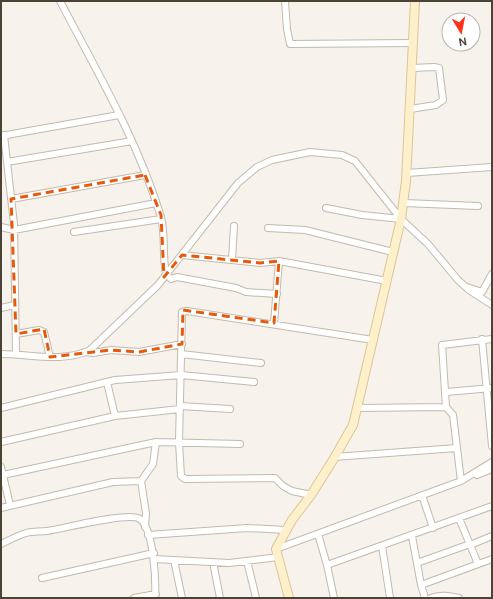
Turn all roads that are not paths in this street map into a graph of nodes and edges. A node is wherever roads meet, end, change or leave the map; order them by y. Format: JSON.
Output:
{"nodes":[{"id":1,"x":60,"y":1,"type":"edge"},
{"id":2,"x":285,"y":1,"type":"edge"},
{"id":3,"x":415,"y":1,"type":"edge"},
{"id":4,"x":413,"y":43,"type":"junction"},
{"id":5,"x":412,"y":68,"type":"junction"},
{"id":6,"x":410,"y":109,"type":"junction"},
{"id":7,"x":119,"y":115,"type":"junction"},
{"id":8,"x":3,"y":136,"type":"edge"},
{"id":9,"x":132,"y":141,"type":"junction"},
{"id":10,"x":7,"y":162,"type":"junction"},
{"id":11,"x":492,"y":167,"type":"edge"},
{"id":12,"x":407,"y":173,"type":"junction"},
{"id":13,"x":146,"y":175,"type":"junction"},
{"id":14,"x":11,"y":199,"type":"junction"},
{"id":15,"x":156,"y":203,"type":"junction"},
{"id":16,"x":404,"y":203,"type":"junction"},
{"id":17,"x":478,"y":206,"type":"dead end"},
{"id":18,"x":326,"y":208,"type":"dead end"},
{"id":19,"x":161,"y":219,"type":"junction"},
{"id":20,"x":402,"y":219,"type":"junction"},
{"id":21,"x":1,"y":226,"type":"edge"},
{"id":22,"x":234,"y":226,"type":"dead end"},
{"id":23,"x":268,"y":228,"type":"dead end"},
{"id":24,"x":14,"y":230,"type":"junction"},
{"id":25,"x":74,"y":232,"type":"dead end"},
{"id":26,"x":394,"y":252,"type":"junction"},
{"id":27,"x":182,"y":255,"type":"junction"},
{"id":28,"x":232,"y":260,"type":"junction"},
{"id":29,"x":279,"y":261,"type":"junction"},
{"id":30,"x":492,"y":274,"type":"edge"},
{"id":31,"x":169,"y":276,"type":"junction"},
{"id":32,"x":387,"y":281,"type":"junction"},
{"id":33,"x":464,"y":286,"type":"junction"},
{"id":34,"x":277,"y":294,"type":"junction"},
{"id":35,"x":15,"y":305,"type":"junction"},
{"id":36,"x":492,"y":305,"type":"edge"},
{"id":37,"x":1,"y":308,"type":"edge"},
{"id":38,"x":274,"y":323,"type":"junction"},
{"id":39,"x":16,"y":334,"type":"junction"},
{"id":40,"x":482,"y":339,"type":"junction"},
{"id":41,"x":492,"y":339,"type":"edge"},
{"id":42,"x":373,"y":340,"type":"junction"},
{"id":43,"x":182,"y":344,"type":"junction"},
{"id":44,"x":85,"y":352,"type":"junction"},
{"id":45,"x":1,"y":354,"type":"edge"},
{"id":46,"x":16,"y":354,"type":"junction"},
{"id":47,"x":181,"y":354,"type":"junction"},
{"id":48,"x":50,"y":357,"type":"junction"},
{"id":49,"x":261,"y":364,"type":"dead end"},
{"id":50,"x":181,"y":375,"type":"junction"},
{"id":51,"x":107,"y":382,"type":"junction"},
{"id":52,"x":254,"y":382,"type":"dead end"},
{"id":53,"x":489,"y":388,"type":"edge"},
{"id":54,"x":446,"y":392,"type":"junction"},
{"id":55,"x":446,"y":407,"type":"junction"},
{"id":56,"x":1,"y":408,"type":"edge"},
{"id":57,"x":180,"y":408,"type":"junction"},
{"id":58,"x":357,"y":408,"type":"junction"},
{"id":59,"x":230,"y":409,"type":"dead end"},
{"id":60,"x":115,"y":416,"type":"junction"},
{"id":61,"x":1,"y":442,"type":"edge"},
{"id":62,"x":156,"y":442,"type":"junction"},
{"id":63,"x":179,"y":442,"type":"junction"},
{"id":64,"x":240,"y":444,"type":"dead end"},
{"id":65,"x":492,"y":446,"type":"edge"},
{"id":66,"x":456,"y":448,"type":"junction"},
{"id":67,"x":334,"y":457,"type":"junction"},
{"id":68,"x":492,"y":462,"type":"edge"},
{"id":69,"x":1,"y":467,"type":"edge"},
{"id":70,"x":492,"y":469,"type":"edge"},
{"id":71,"x":3,"y":475,"type":"junction"},
{"id":72,"x":141,"y":481,"type":"junction"},
{"id":73,"x":460,"y":481,"type":"junction"},
{"id":74,"x":311,"y":495,"type":"junction"},
{"id":75,"x":422,"y":495,"type":"junction"},
{"id":76,"x":10,"y":505,"type":"junction"},
{"id":77,"x":492,"y":506,"type":"edge"},
{"id":78,"x":1,"y":508,"type":"edge"},
{"id":79,"x":459,"y":518,"type":"junction"},
{"id":80,"x":145,"y":527,"type":"junction"},
{"id":81,"x":433,"y":528,"type":"junction"},
{"id":82,"x":286,"y":530,"type":"junction"},
{"id":83,"x":318,"y":534,"type":"junction"},
{"id":84,"x":148,"y":535,"type":"junction"},
{"id":85,"x":412,"y":536,"type":"junction"},
{"id":86,"x":492,"y":536,"type":"edge"},
{"id":87,"x":1,"y":544,"type":"edge"},
{"id":88,"x":470,"y":544,"type":"junction"},
{"id":89,"x":382,"y":546,"type":"junction"},
{"id":90,"x":277,"y":553,"type":"junction"},
{"id":91,"x":154,"y":556,"type":"junction"},
{"id":92,"x":492,"y":559,"type":"edge"},
{"id":93,"x":174,"y":560,"type":"junction"},
{"id":94,"x":247,"y":561,"type":"junction"},
{"id":95,"x":213,"y":562,"type":"junction"},
{"id":96,"x":417,"y":563,"type":"junction"},
{"id":97,"x":478,"y":564,"type":"junction"},
{"id":98,"x":327,"y":565,"type":"junction"},
{"id":99,"x":42,"y":578,"type":"dead end"},
{"id":100,"x":421,"y":585,"type":"junction"},
{"id":101,"x":156,"y":596,"type":"edge"},
{"id":102,"x":134,"y":598,"type":"edge"},
{"id":103,"x":182,"y":598,"type":"edge"},
{"id":104,"x":220,"y":598,"type":"edge"},
{"id":105,"x":256,"y":598,"type":"edge"},
{"id":106,"x":289,"y":598,"type":"edge"},
{"id":107,"x":334,"y":598,"type":"edge"},
{"id":108,"x":390,"y":598,"type":"edge"},
{"id":109,"x":425,"y":598,"type":"edge"},
{"id":110,"x":431,"y":598,"type":"edge"},
{"id":111,"x":459,"y":598,"type":"edge"}],
"edges":[{"from":1,"to":7,"type":"street"},
{"from":2,"to":4,"type":"street"},
{"from":3,"to":4,"type":"street"},
{"from":4,"to":5,"type":"street"},
{"from":5,"to":6,"type":"street"},
{"from":5,"to":6,"type":"street"},
{"from":6,"to":12,"type":"street"},
{"from":7,"to":8,"type":"street"},
{"from":7,"to":9,"type":"street"},
{"from":8,"to":10,"type":"street"},
{"from":9,"to":10,"type":"street"},
{"from":9,"to":13,"type":"street"},
{"from":10,"to":14,"type":"street"},
{"from":11,"to":12,"type":"street"},
{"from":12,"to":16,"type":"street"},
{"from":13,"to":14,"type":"street"},
{"from":13,"to":15,"type":"street"},
{"from":14,"to":24,"type":"street"},
{"from":15,"to":19,"type":"street"},
{"from":15,"to":24,"type":"street"},
{"from":16,"to":17,"type":"street"},
{"from":16,"to":20,"type":"street"},
{"from":18,"to":20,"type":"street"},
{"from":19,"to":25,"type":"street"},
{"from":19,"to":31,"type":"street"},
{"from":20,"to":26,"type":"street"},
{"from":20,"to":27,"type":"street"},
{"from":20,"to":33,"type":"street"},
{"from":21,"to":24,"type":"street"},
{"from":22,"to":28,"type":"street"},
{"from":23,"to":26,"type":"street"},
{"from":24,"to":35,"type":"street"},
{"from":26,"to":32,"type":"street"},
{"from":27,"to":28,"type":"street"},
{"from":27,"to":31,"type":"street"},
{"from":28,"to":29,"type":"street"},
{"from":29,"to":32,"type":"street"},
{"from":29,"to":34,"type":"street"},
{"from":30,"to":33,"type":"street"},
{"from":31,"to":34,"type":"street"},
{"from":31,"to":44,"type":"street"},
{"from":32,"to":42,"type":"street"},
{"from":33,"to":36,"type":"street"},
{"from":34,"to":38,"type":"street"},
{"from":35,"to":37,"type":"street"},
{"from":35,"to":39,"type":"street"},
{"from":38,"to":42,"type":"street"},
{"from":38,"to":43,"type":"street"},
{"from":39,"to":46,"type":"street"},
{"from":39,"to":48,"type":"street"},
{"from":40,"to":41,"type":"street"},
{"from":40,"to":53,"type":"street"},
{"from":40,"to":54,"type":"street"},
{"from":42,"to":58,"type":"street"},
{"from":43,"to":44,"type":"street"},
{"from":43,"to":47,"type":"street"},
{"from":44,"to":48,"type":"street"},
{"from":45,"to":46,"type":"street"},
{"from":46,"to":48,"type":"street"},
{"from":47,"to":49,"type":"street"},
{"from":47,"to":50,"type":"street"},
{"from":50,"to":51,"type":"street"},
{"from":50,"to":52,"type":"street"},
{"from":50,"to":57,"type":"street"},
{"from":51,"to":56,"type":"street"},
{"from":51,"to":60,"type":"street"},
{"from":53,"to":54,"type":"street"},
{"from":53,"to":65,"type":"street"},
{"from":54,"to":55,"type":"street"},
{"from":55,"to":58,"type":"street"},
{"from":55,"to":66,"type":"street"},
{"from":57,"to":59,"type":"street"},
{"from":57,"to":60,"type":"street"},
{"from":57,"to":63,"type":"street"},
{"from":58,"to":67,"type":"street"},
{"from":60,"to":61,"type":"street"},
{"from":62,"to":63,"type":"street"},
{"from":62,"to":71,"type":"street"},
{"from":62,"to":72,"type":"street"},
{"from":63,"to":64,"type":"street"},
{"from":63,"to":74,"type":"street"},
{"from":66,"to":67,"type":"street"},
{"from":66,"to":73,"type":"street"},
{"from":67,"to":74,"type":"street"},
{"from":68,"to":73,"type":"street"},
{"from":69,"to":71,"type":"street"},
{"from":70,"to":73,"type":"street"},
{"from":71,"to":76,"type":"street"},
{"from":72,"to":76,"type":"street"},
{"from":72,"to":80,"type":"street"},
{"from":73,"to":75,"type":"street"},
{"from":74,"to":82,"type":"street"},
{"from":75,"to":81,"type":"street"},
{"from":75,"to":83,"type":"street"},
{"from":76,"to":78,"type":"street"},
{"from":77,"to":79,"type":"street"},
{"from":79,"to":81,"type":"street"},
{"from":79,"to":88,"type":"street"},
{"from":80,"to":84,"type":"street"},
{"from":80,"to":87,"type":"street"},
{"from":81,"to":85,"type":"street"},
{"from":82,"to":84,"type":"street"},
{"from":82,"to":90,"type":"street"},
{"from":83,"to":90,"type":"street"},
{"from":83,"to":98,"type":"street"},
{"from":84,"to":91,"type":"street"},
{"from":85,"to":89,"type":"street"},
{"from":85,"to":96,"type":"street"},
{"from":86,"to":88,"type":"street"},
{"from":88,"to":96,"type":"street"},
{"from":88,"to":97,"type":"street"},
{"from":89,"to":98,"type":"street"},
{"from":89,"to":108,"type":"street"},
{"from":90,"to":94,"type":"street"},
{"from":90,"to":106,"type":"street"},
{"from":91,"to":93,"type":"street"},
{"from":91,"to":99,"type":"street"},
{"from":91,"to":101,"type":"street"},
{"from":92,"to":97,"type":"street"},
{"from":93,"to":95,"type":"street"},
{"from":93,"to":103,"type":"street"},
{"from":94,"to":95,"type":"street"},
{"from":94,"to":105,"type":"street"},
{"from":95,"to":104,"type":"street"},
{"from":96,"to":100,"type":"street"},
{"from":97,"to":100,"type":"street"},
{"from":98,"to":107,"type":"street"},
{"from":100,"to":109,"type":"street"},
{"from":101,"to":102,"type":"street"},
{"from":110,"to":111,"type":"street"}]}
